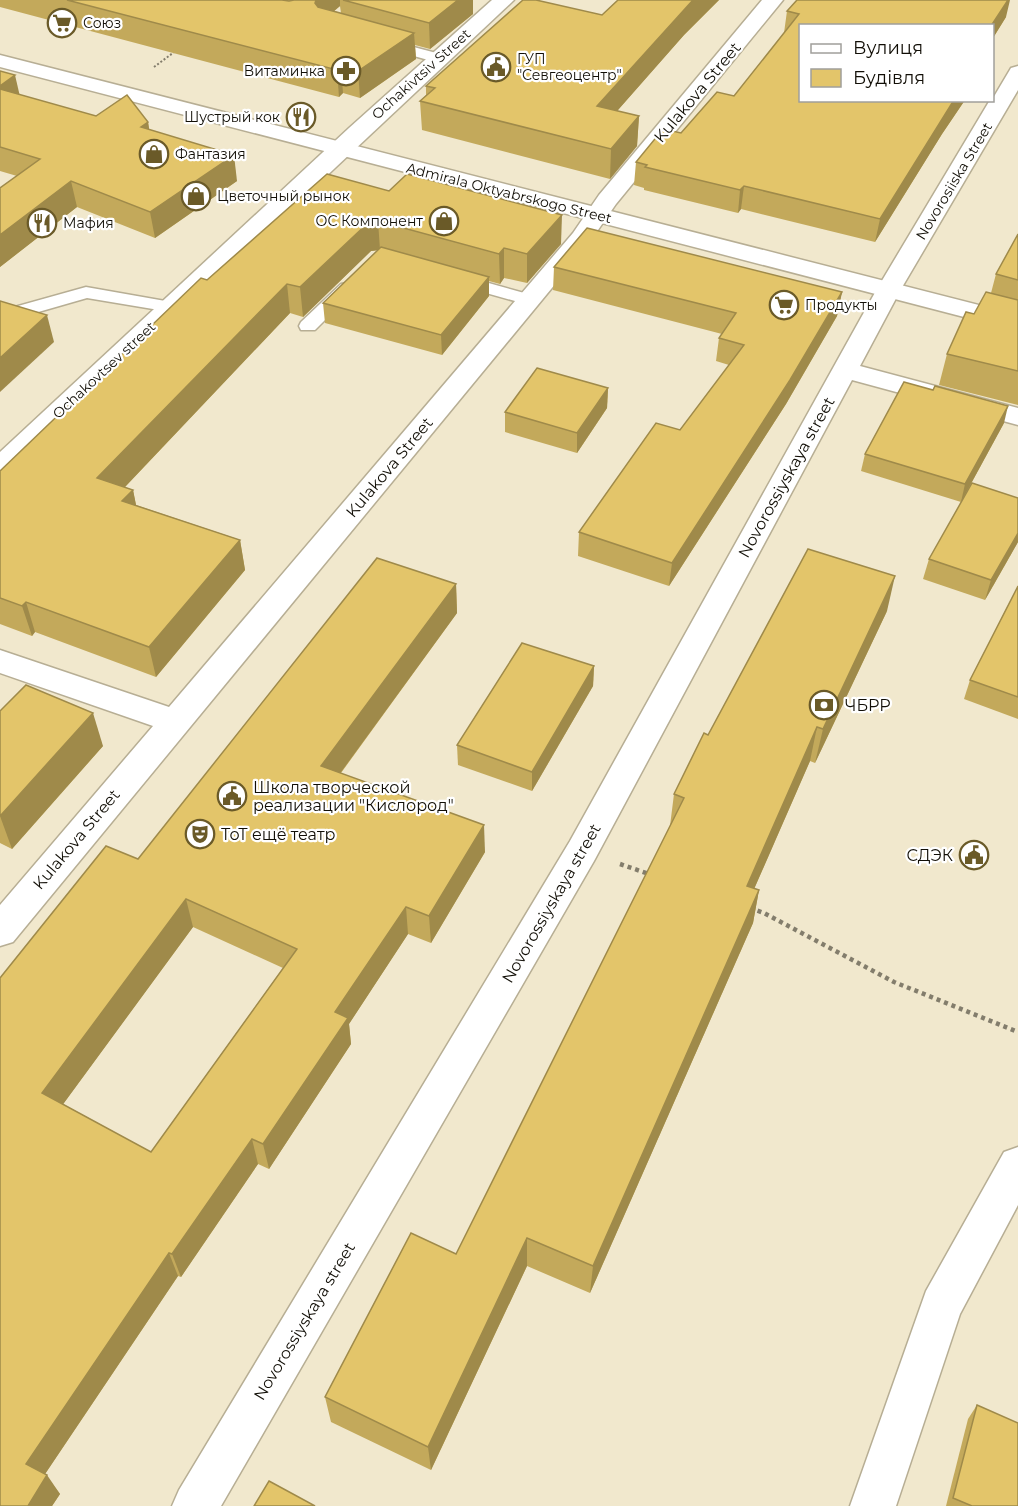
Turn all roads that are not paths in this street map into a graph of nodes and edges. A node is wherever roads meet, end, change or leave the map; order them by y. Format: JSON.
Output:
{"nodes":[{"id":1,"x":504,"y":0,"type":"edge"},
{"id":2,"x":773,"y":0,"type":"edge"},
{"id":3,"x":371,"y":40,"type":"edge"},
{"id":4,"x":439,"y":58,"type":"junction"},
{"id":5,"x":0,"y":61,"type":"edge"},
{"id":6,"x":1018,"y":72,"type":"edge"},
{"id":7,"x":340,"y":149,"type":"junction"},
{"id":8,"x":597,"y":215,"type":"junction"},
{"id":9,"x":363,"y":273,"type":"edge"},
{"id":10,"x":443,"y":276,"type":"edge"},
{"id":11,"x":889,"y":289,"type":"junction"},
{"id":12,"x":530,"y":300,"type":"junction"},
{"id":13,"x":171,"y":307,"type":"junction"},
{"id":14,"x":0,"y":317,"type":"edge"},
{"id":15,"x":1018,"y":323,"type":"edge"},
{"id":16,"x":308,"y":326,"type":"dead end"},
{"id":17,"x":845,"y":370,"type":"junction"},
{"id":18,"x":1018,"y":417,"type":"edge"},
{"id":19,"x":0,"y":467,"type":"edge"},
{"id":20,"x":0,"y":661,"type":"edge"},
{"id":21,"x":175,"y":721,"type":"junction"},
{"id":22,"x":0,"y":931,"type":"edge"},
{"id":23,"x":1018,"y":1165,"type":"edge"},
{"id":24,"x":195,"y":1506,"type":"edge"},
{"id":25,"x":873,"y":1506,"type":"edge"}],
"edges":[{"from":1,"to":4,"type":"street","name":"Ochakivtsiv Street"},
{"from":2,"to":8,"type":"street","name":"Kulakova Street"},
{"from":3,"to":4,"type":"lane"},
{"from":4,"to":7,"type":"street","name":"Ochakivtsiv Street"},
{"from":5,"to":7,"type":"street","name":"Admirala Oktyabrskogo Street"},
{"from":6,"to":11,"type":"street","name":"Novorosiiska Street"},
{"from":7,"to":8,"type":"street","name":"Admirala Oktyabrskogo Street"},
{"from":7,"to":13,"type":"street","name":"Ochakovtsev street"},
{"from":8,"to":11,"type":"street","name":"Admirala Oktyabrskogo Street"},
{"from":8,"to":12,"type":"street","name":"Kulakova Street"},
{"from":9,"to":16,"type":"lane"},
{"from":10,"to":12,"type":"lane"},
{"from":11,"to":15,"type":"street","name":"Admirala Oktyabrskogo Street"},
{"from":11,"to":17,"type":"street","name":"Novorossiyskaya street"},
{"from":12,"to":21,"type":"street","name":"Kulakova Street"},
{"from":13,"to":14,"type":"lane"},
{"from":13,"to":19,"type":"street","name":"Ochakovtsev street"},
{"from":17,"to":18,"type":"street"},
{"from":17,"to":24,"type":"street","name":"Novorossiyskaya street"},
{"from":20,"to":21,"type":"street"},
{"from":21,"to":22,"type":"street","name":"Kulakova Street"},
{"from":23,"to":25,"type":"street"}]}
